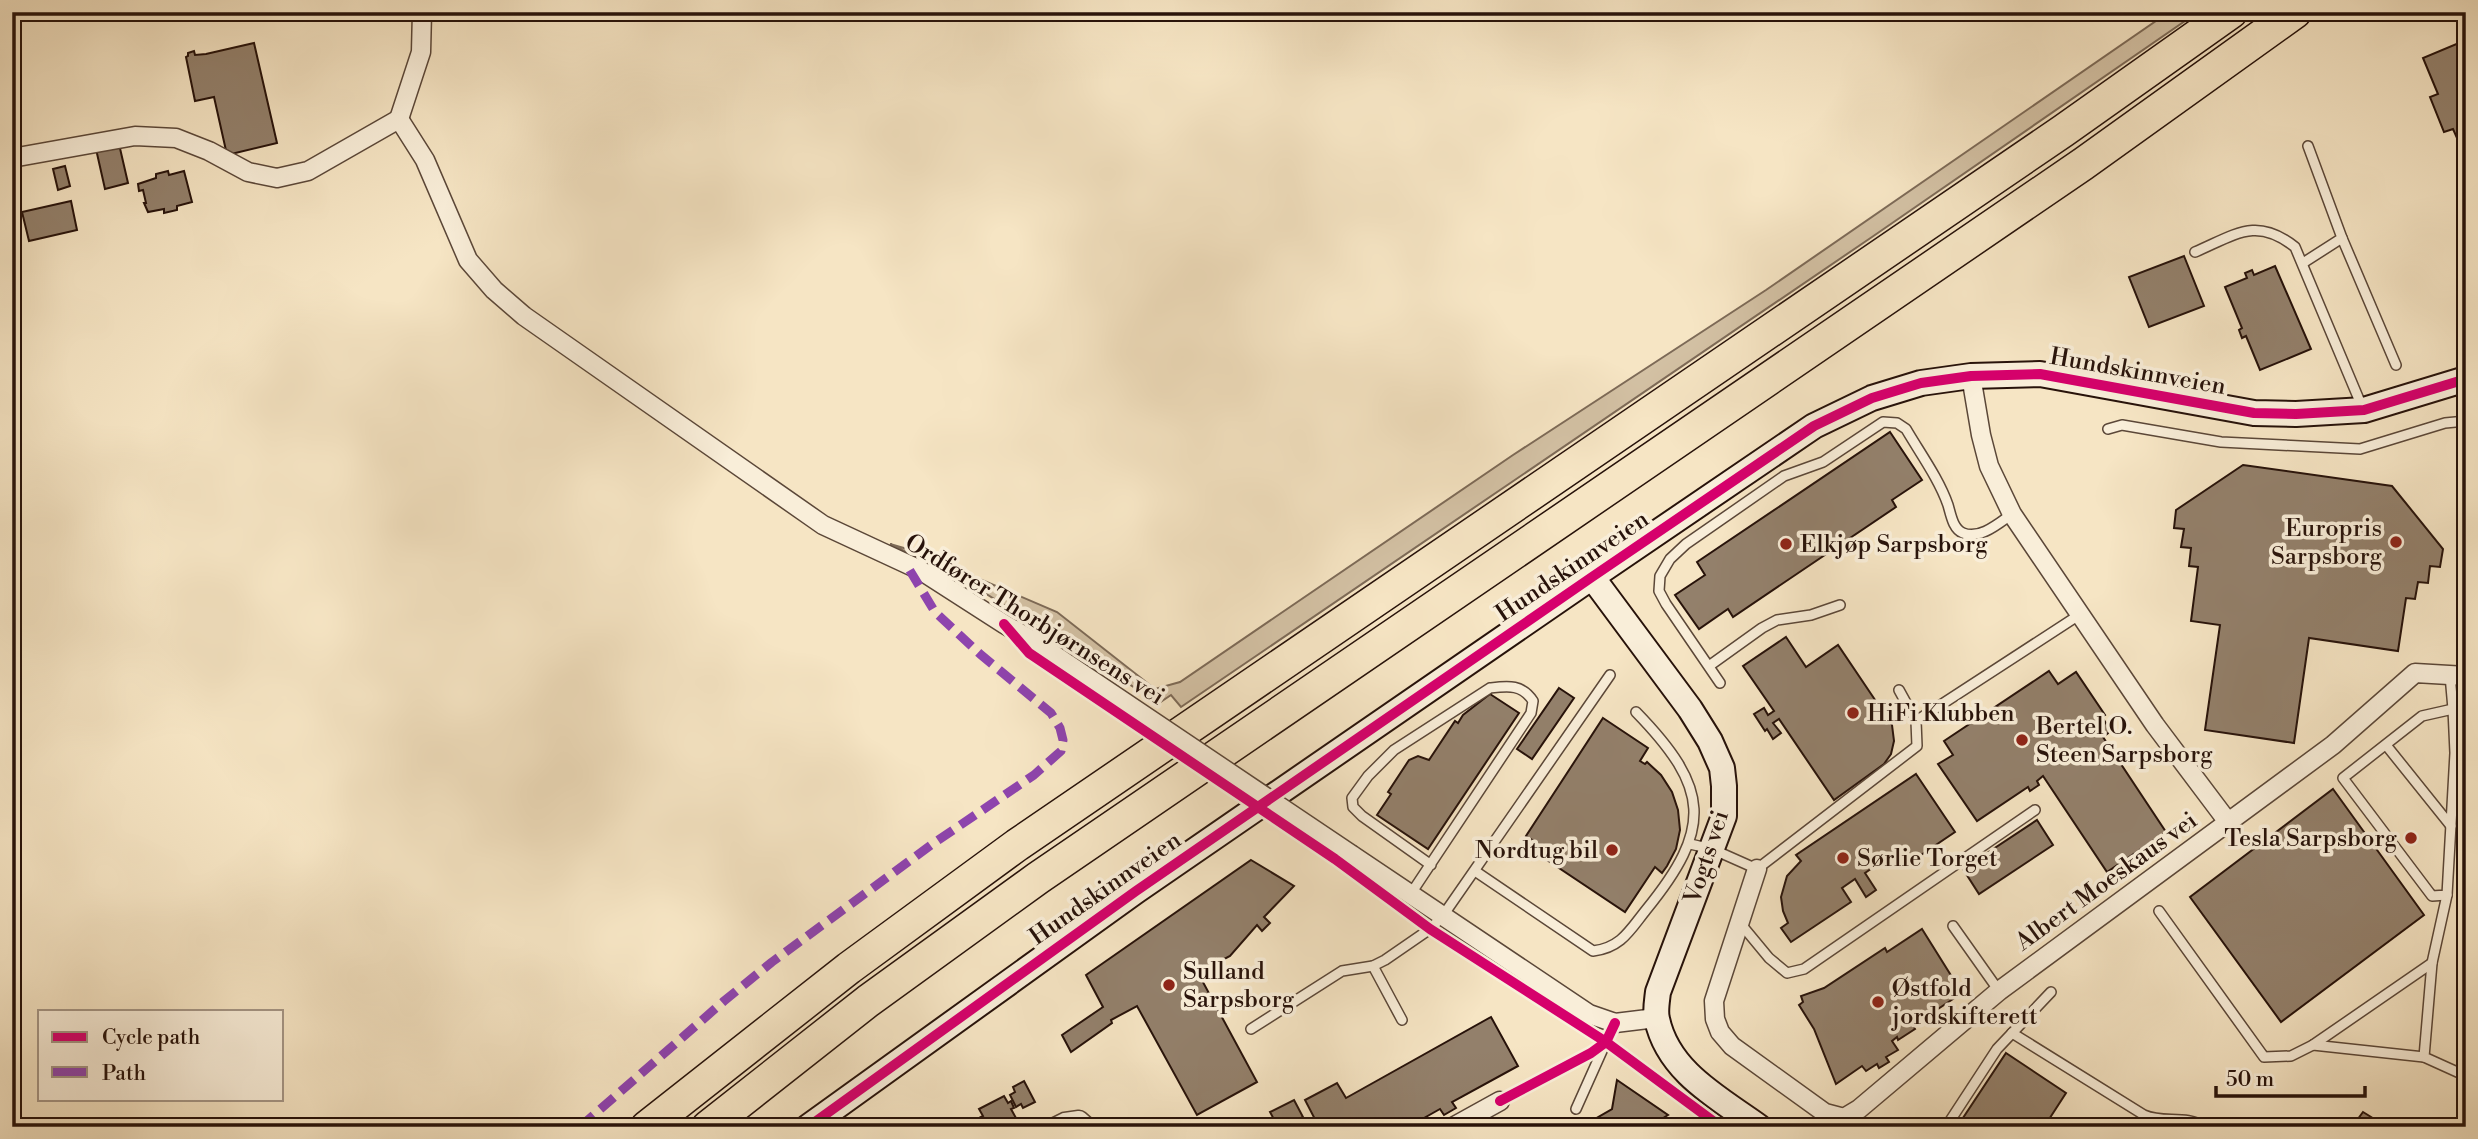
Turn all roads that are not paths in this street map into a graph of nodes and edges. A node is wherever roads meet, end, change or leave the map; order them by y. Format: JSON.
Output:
{"nodes":[{"id":1,"x":422,"y":12,"type":"edge"},
{"id":2,"x":2231,"y":12,"type":"edge"},
{"id":3,"x":2295,"y":12,"type":"edge"},
{"id":4,"x":399,"y":119,"type":"junction"},
{"id":5,"x":2308,"y":146,"type":"dead end"},
{"id":6,"x":12,"y":158,"type":"edge"},
{"id":7,"x":2342,"y":238,"type":"junction"},
{"id":8,"x":2195,"y":252,"type":"dead end"},
{"id":9,"x":2303,"y":263,"type":"junction"},
{"id":10,"x":2396,"y":365,"type":"dead end"},
{"id":11,"x":1971,"y":376,"type":"junction"},
{"id":12,"x":2466,"y":379,"type":"edge"},
{"id":13,"x":2364,"y":410,"type":"junction"},
{"id":14,"x":2466,"y":421,"type":"edge"},
{"id":15,"x":2108,"y":429,"type":"dead end"},
{"id":16,"x":2012,"y":514,"type":"junction"},
{"id":17,"x":1592,"y":577,"type":"junction"},
{"id":18,"x":1840,"y":605,"type":"dead end"},
{"id":19,"x":2079,"y":615,"type":"junction"},
{"id":20,"x":1709,"y":666,"type":"junction"},
{"id":21,"x":1610,"y":675,"type":"dead end"},
{"id":22,"x":2458,"y":675,"type":"edge"},
{"id":23,"x":1720,"y":683,"type":"dead end"},
{"id":24,"x":1899,"y":690,"type":"dead end"},
{"id":25,"x":2453,"y":709,"type":"junction"},
{"id":26,"x":1636,"y":712,"type":"dead end"},
{"id":27,"x":1916,"y":721,"type":"junction"},
{"id":28,"x":2386,"y":745,"type":"junction"},
{"id":29,"x":2035,"y":810,"type":"dead end"},
{"id":30,"x":2228,"y":822,"type":"junction"},
{"id":31,"x":2451,"y":826,"type":"junction"},
{"id":32,"x":1701,"y":846,"type":"junction"},
{"id":33,"x":1431,"y":865,"type":"junction"},
{"id":34,"x":1757,"y":869,"type":"junction"},
{"id":35,"x":1475,"y":871,"type":"junction"},
{"id":36,"x":1410,"y":895,"type":"junction"},
{"id":37,"x":2447,"y":895,"type":"junction"},
{"id":38,"x":2159,"y":911,"type":"dead end"},
{"id":39,"x":1442,"y":917,"type":"junction"},
{"id":40,"x":1740,"y":923,"type":"junction"},
{"id":41,"x":1953,"y":926,"type":"dead end"},
{"id":42,"x":2432,"y":963,"type":"junction"},
{"id":43,"x":1373,"y":966,"type":"junction"},
{"id":44,"x":1999,"y":990,"type":"junction"},
{"id":45,"x":2051,"y":992,"type":"dead end"},
{"id":46,"x":1656,"y":1017,"type":"junction"},
{"id":47,"x":1402,"y":1020,"type":"dead end"},
{"id":48,"x":1251,"y":1029,"type":"dead end"},
{"id":49,"x":2012,"y":1033,"type":"junction"},
{"id":50,"x":1606,"y":1042,"type":"dead end"},
{"id":51,"x":2313,"y":1045,"type":"junction"},
{"id":52,"x":2424,"y":1057,"type":"junction"},
{"id":53,"x":2466,"y":1076,"type":"edge"},
{"id":54,"x":1500,"y":1101,"type":"dead end"},
{"id":55,"x":1576,"y":1109,"type":"dead end"},
{"id":56,"x":2154,"y":1124,"type":"edge"},
{"id":57,"x":647,"y":1127,"type":"edge"},
{"id":58,"x":708,"y":1127,"type":"edge"},
{"id":59,"x":808,"y":1127,"type":"edge"},
{"id":60,"x":1055,"y":1127,"type":"edge"},
{"id":61,"x":1087,"y":1127,"type":"edge"},
{"id":62,"x":1453,"y":1127,"type":"edge"},
{"id":63,"x":1759,"y":1127,"type":"edge"},
{"id":64,"x":1946,"y":1127,"type":"edge"},
{"id":65,"x":2205,"y":1127,"type":"edge"}],
"edges":[{"from":1,"to":4,"type":"street"},
{"from":2,"to":57,"type":"highway"},
{"from":3,"to":58,"type":"highway"},
{"from":4,"to":6,"type":"street"},
{"from":4,"to":36,"type":"street","name":"Ordfører Thorbjørnsens vei","bridge":true},
{"from":5,"to":7,"type":"lane"},
{"from":7,"to":9,"type":"lane"},
{"from":7,"to":10,"type":"lane"},
{"from":8,"to":9,"type":"lane"},
{"from":9,"to":13,"type":"lane"},
{"from":11,"to":13,"type":"street","name":"Hundskinnveien"},
{"from":11,"to":16,"type":"street"},
{"from":11,"to":17,"type":"street","name":"Hundskinnveien"},
{"from":12,"to":13,"type":"street","name":"Hundskinnveien"},
{"from":14,"to":15,"type":"lane"},
{"from":16,"to":19,"type":"street"},
{"from":16,"to":20,"type":"lane"},
{"from":17,"to":32,"type":"street","name":"Vogts vei"},
{"from":17,"to":59,"type":"street","name":"Hundskinnveien"},
{"from":18,"to":20,"type":"lane"},
{"from":19,"to":27,"type":"lane"},
{"from":19,"to":30,"type":"street"},
{"from":20,"to":23,"type":"lane"},
{"from":21,"to":35,"type":"lane"},
{"from":22,"to":25,"type":"lane"},
{"from":22,"to":30,"type":"street","name":"Albert Moeskaus vei"},
{"from":24,"to":27,"type":"lane"},
{"from":25,"to":28,"type":"lane"},
{"from":25,"to":31,"type":"lane"},
{"from":26,"to":32,"type":"lane"},
{"from":27,"to":34,"type":"lane"},
{"from":28,"to":31,"type":"lane"},
{"from":28,"to":37,"type":"lane"},
{"from":29,"to":40,"type":"lane"},
{"from":30,"to":44,"type":"street","name":"Albert Moeskaus vei"},
{"from":31,"to":37,"type":"lane"},
{"from":32,"to":34,"type":"lane"},
{"from":32,"to":35,"type":"lane"},
{"from":32,"to":46,"type":"street","name":"Vogts vei"},
{"from":33,"to":33,"type":"lane"},
{"from":33,"to":36,"type":"lane"},
{"from":34,"to":40,"type":"street","name":"Albert Moeskaus vei"},
{"from":35,"to":39,"type":"lane"},
{"from":36,"to":39,"type":"street","name":"Ordfører Thorbjørnsens vei"},
{"from":37,"to":42,"type":"lane"},
{"from":38,"to":51,"type":"lane"},
{"from":39,"to":43,"type":"lane"},
{"from":39,"to":46,"type":"street","name":"Ordfører Thorbjørnsens vei"},
{"from":40,"to":44,"type":"street","name":"Albert Moeskaus vei"},
{"from":41,"to":44,"type":"lane"},
{"from":42,"to":51,"type":"lane"},
{"from":42,"to":52,"type":"lane"},
{"from":43,"to":47,"type":"lane"},
{"from":43,"to":48,"type":"lane"},
{"from":45,"to":49,"type":"lane"},
{"from":46,"to":63,"type":"street"},
{"from":49,"to":56,"type":"lane"},
{"from":49,"to":64,"type":"lane"},
{"from":50,"to":55,"type":"lane"},
{"from":51,"to":52,"type":"lane"},
{"from":52,"to":53,"type":"lane"},
{"from":54,"to":62,"type":"street"},
{"from":56,"to":65,"type":"lane"},
{"from":60,"to":61,"type":"street"}]}
